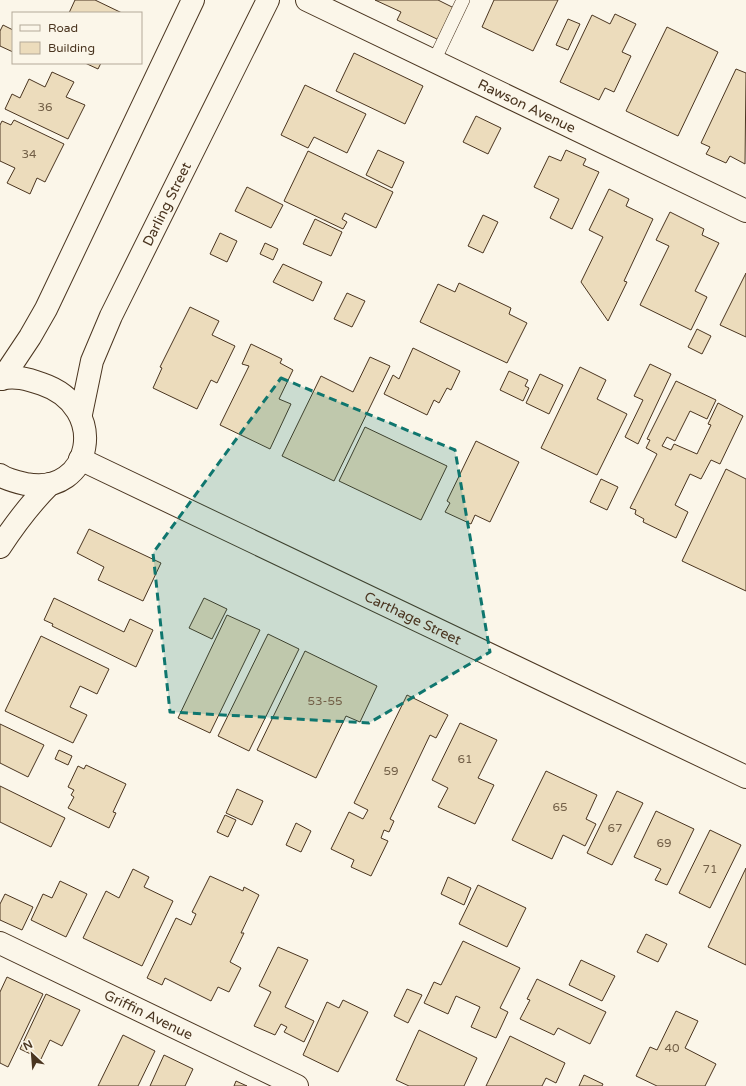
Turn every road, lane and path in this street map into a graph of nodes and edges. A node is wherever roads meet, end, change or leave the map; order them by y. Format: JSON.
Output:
{"nodes":[{"id":1,"x":193,"y":0,"type":"edge"},
{"id":2,"x":268,"y":0,"type":"edge"},
{"id":3,"x":307,"y":0,"type":"edge"},
{"id":4,"x":463,"y":0,"type":"edge"},
{"id":5,"x":434,"y":61,"type":"junction"},
{"id":6,"x":746,"y":211,"type":"edge"},
{"id":7,"x":1,"y":379,"type":"edge"},
{"id":8,"x":81,"y":414,"type":"junction"},
{"id":9,"x":80,"y":459,"type":"junction"},
{"id":10,"x":0,"y":475,"type":"edge"},
{"id":11,"x":50,"y":484,"type":"junction"},
{"id":12,"x":0,"y":547,"type":"edge"},
{"id":13,"x":746,"y":777,"type":"edge"},
{"id":14,"x":0,"y":944,"type":"edge"},
{"id":15,"x":297,"y":1086,"type":"edge"}],
"edges":[{"from":1,"to":7,"type":"street"},
{"from":2,"to":8,"type":"street","name":"Darling Street"},
{"from":3,"to":5,"type":"street","name":"Rawson Avenue"},
{"from":4,"to":5,"type":"lane"},
{"from":5,"to":6,"type":"street","name":"Rawson Avenue"},
{"from":7,"to":8,"type":"street"},
{"from":8,"to":9,"type":"street"},
{"from":9,"to":11,"type":"street"},
{"from":9,"to":13,"type":"street","name":"Carthage Street"},
{"from":10,"to":11,"type":"street"},
{"from":11,"to":12,"type":"street"},
{"from":14,"to":15,"type":"street","name":"Griffin Avenue"}]}
